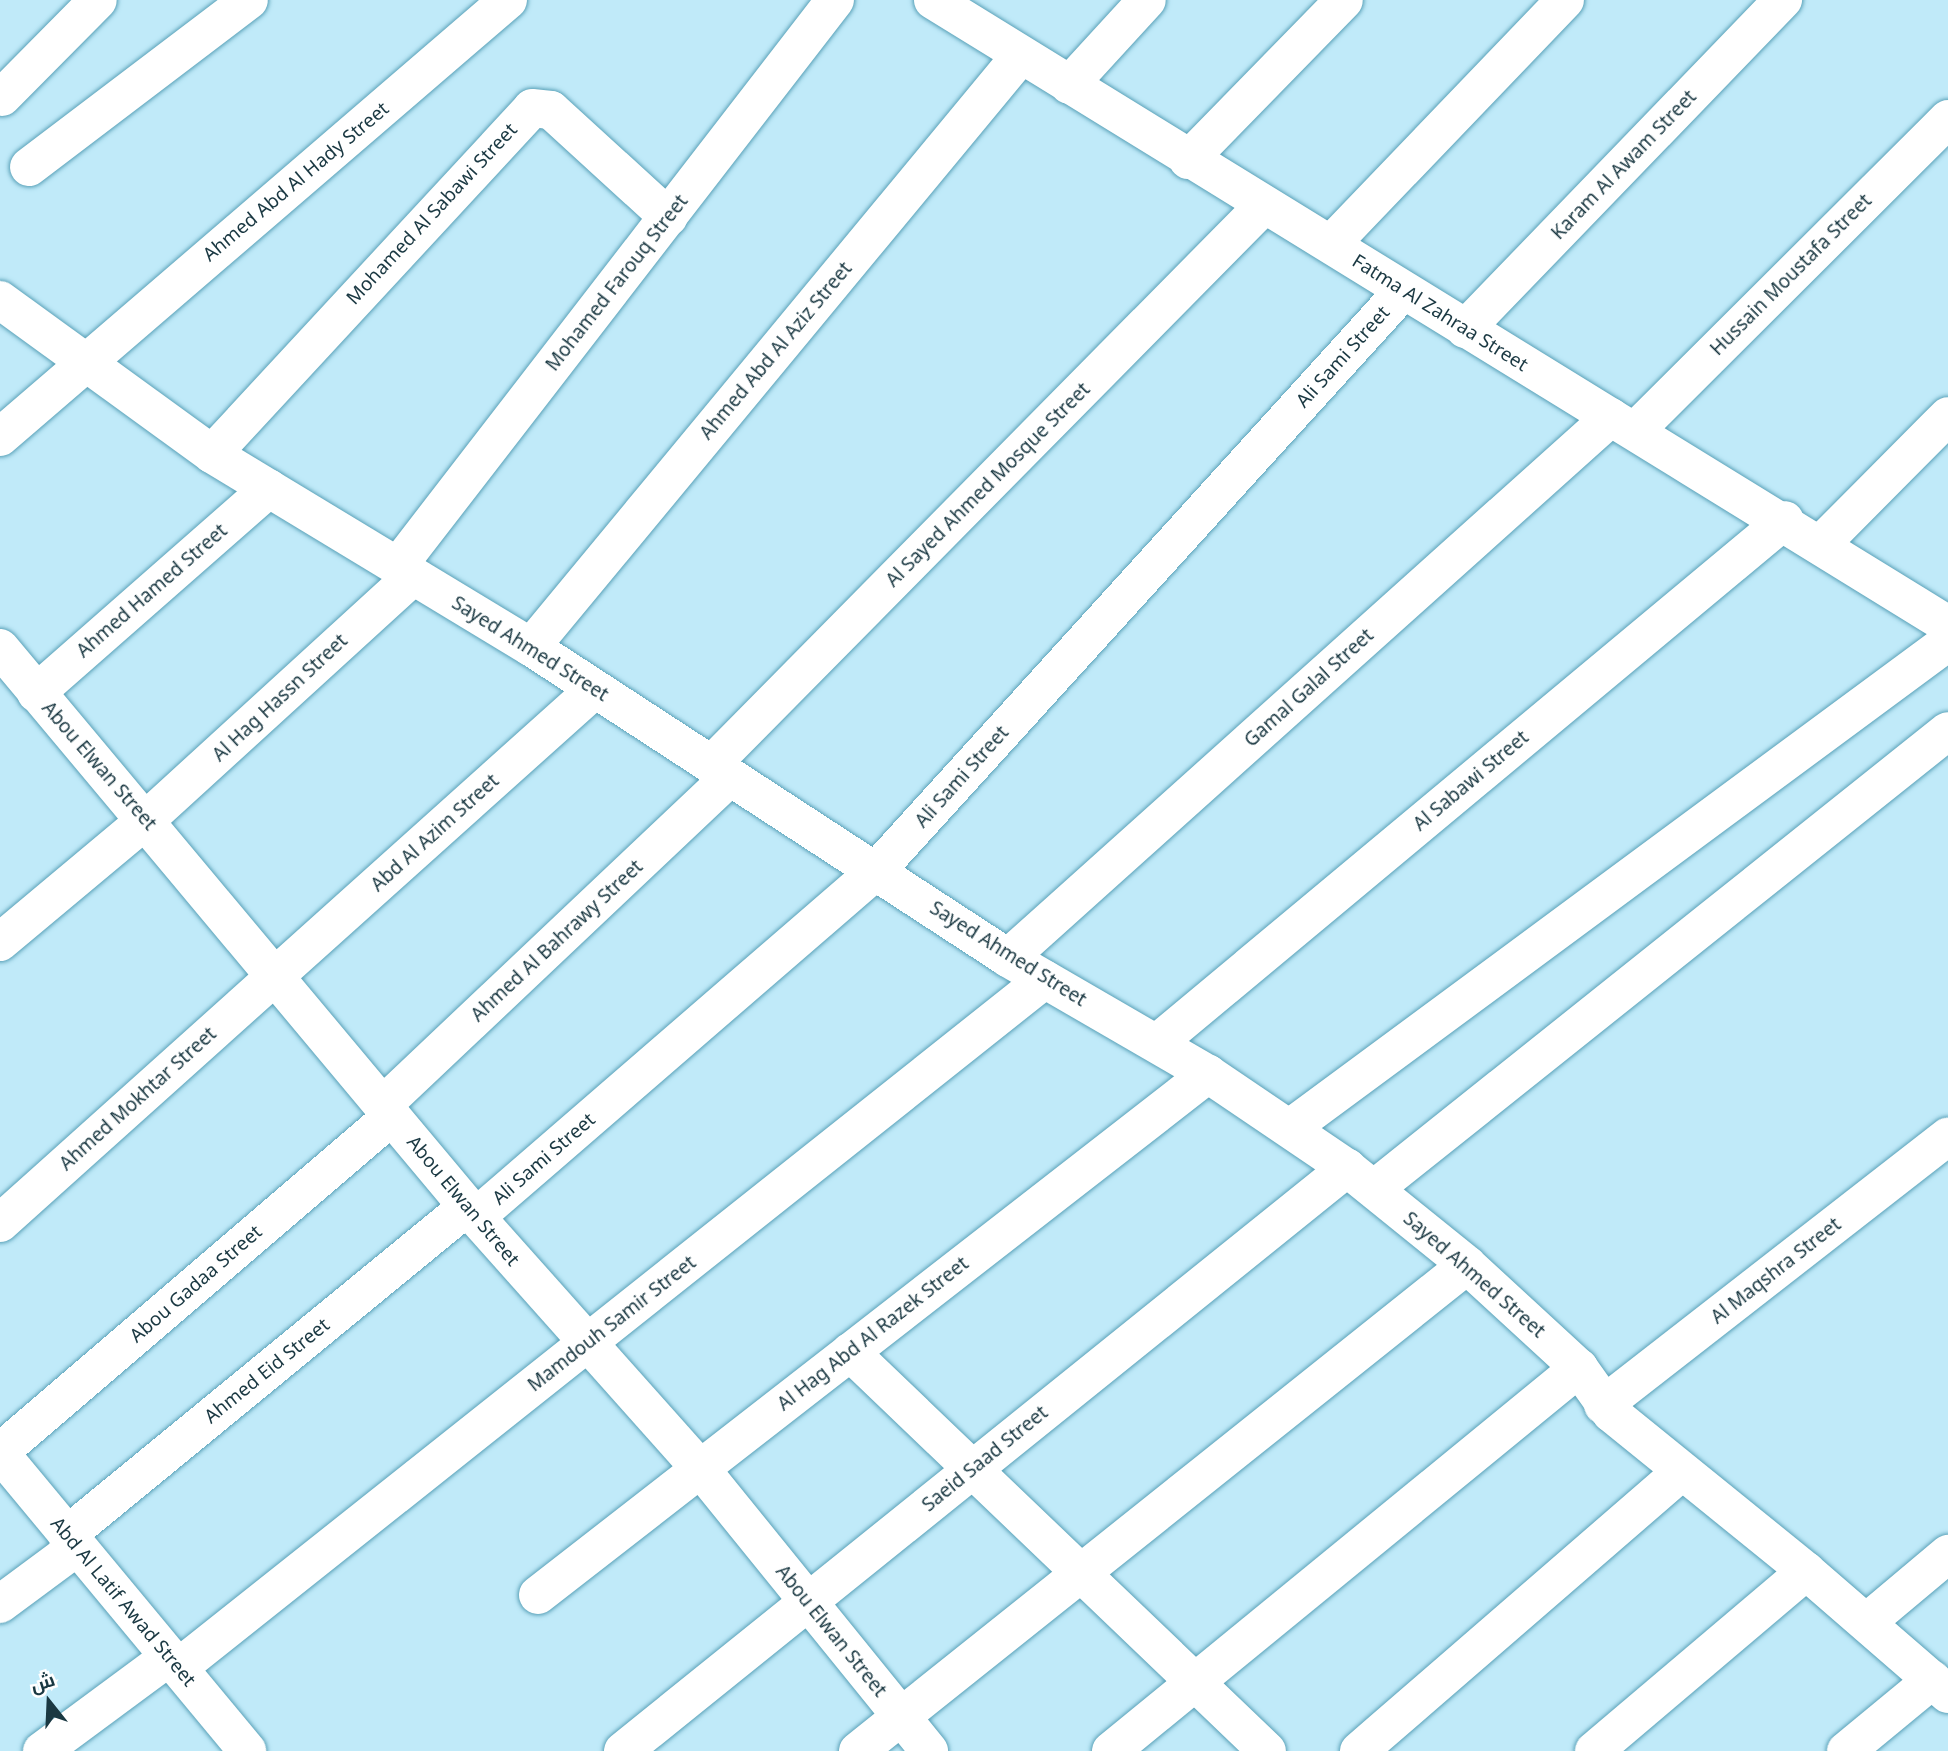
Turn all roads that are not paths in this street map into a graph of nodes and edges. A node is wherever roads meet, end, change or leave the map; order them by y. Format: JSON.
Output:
{"nodes":[{"id":1,"x":98,"y":0,"type":"edge"},
{"id":2,"x":249,"y":0,"type":"edge"},
{"id":3,"x":508,"y":0,"type":"edge"},
{"id":4,"x":835,"y":0,"type":"edge"},
{"id":5,"x":1147,"y":0,"type":"edge"},
{"id":6,"x":1344,"y":0,"type":"edge"},
{"id":7,"x":1566,"y":0,"type":"edge"},
{"id":8,"x":1783,"y":0,"type":"edge"},
{"id":9,"x":951,"y":4,"type":"edge"},
{"id":10,"x":1021,"y":55,"type":"junction"},
{"id":11,"x":1069,"y":85,"type":"junction"},
{"id":12,"x":2,"y":97,"type":"dead end"},
{"id":13,"x":1948,"y":118,"type":"edge"},
{"id":14,"x":1188,"y":160,"type":"junction"},
{"id":15,"x":29,"y":167,"type":"dead end"},
{"id":16,"x":1264,"y":205,"type":"junction"},
{"id":17,"x":668,"y":217,"type":"junction"},
{"id":18,"x":1331,"y":244,"type":"junction"},
{"id":19,"x":1403,"y":291,"type":"junction"},
{"id":20,"x":0,"y":300,"type":"edge"},
{"id":21,"x":1465,"y":329,"type":"junction"},
{"id":22,"x":82,"y":363,"type":"junction"},
{"id":23,"x":1948,"y":416,"type":"edge"},
{"id":24,"x":1623,"y":424,"type":"junction"},
{"id":25,"x":0,"y":438,"type":"edge"},
{"id":26,"x":212,"y":454,"type":"junction"},
{"id":27,"x":269,"y":488,"type":"junction"},
{"id":28,"x":1785,"y":520,"type":"junction"},
{"id":29,"x":1821,"y":544,"type":"junction"},
{"id":30,"x":406,"y":571,"type":"junction"},
{"id":31,"x":1948,"y":625,"type":"edge"},
{"id":32,"x":1948,"y":642,"type":"edge"},
{"id":33,"x":531,"y":647,"type":"junction"},
{"id":34,"x":1,"y":651,"type":"edge"},
{"id":35,"x":595,"y":689,"type":"junction"},
{"id":36,"x":36,"y":693,"type":"junction"},
{"id":37,"x":1948,"y":731,"type":"edge"},
{"id":38,"x":721,"y":771,"type":"junction"},
{"id":39,"x":146,"y":820,"type":"junction"},
{"id":40,"x":876,"y":871,"type":"junction"},
{"id":41,"x":0,"y":942,"type":"edge"},
{"id":42,"x":1008,"y":958,"type":"junction"},
{"id":43,"x":275,"y":976,"type":"junction"},
{"id":44,"x":1045,"y":979,"type":"junction"},
{"id":45,"x":1157,"y":1042,"type":"junction"},
{"id":46,"x":1208,"y":1074,"type":"junction"},
{"id":47,"x":388,"y":1111,"type":"junction"},
{"id":48,"x":1290,"y":1128,"type":"junction"},
{"id":49,"x":1948,"y":1136,"type":"edge"},
{"id":50,"x":1360,"y":1179,"type":"junction"},
{"id":51,"x":472,"y":1212,"type":"junction"},
{"id":52,"x":0,"y":1223,"type":"edge"},
{"id":53,"x":1467,"y":1265,"type":"junction"},
{"id":54,"x":585,"y":1344,"type":"junction"},
{"id":55,"x":850,"y":1352,"type":"junction"},
{"id":56,"x":1579,"y":1368,"type":"junction"},
{"id":57,"x":1603,"y":1405,"type":"junction"},
{"id":58,"x":700,"y":1468,"type":"junction"},
{"id":59,"x":5,"y":1469,"type":"edge"},
{"id":60,"x":972,"y":1470,"type":"junction"},
{"id":61,"x":1682,"y":1471,"type":"junction"},
{"id":62,"x":72,"y":1541,"type":"junction"},
{"id":63,"x":1948,"y":1554,"type":"edge"},
{"id":64,"x":1806,"y":1571,"type":"junction"},
{"id":65,"x":1082,"y":1576,"type":"junction"},
{"id":66,"x":538,"y":1595,"type":"dead end"},
{"id":67,"x":808,"y":1602,"type":"junction"},
{"id":68,"x":0,"y":1604,"type":"edge"},
{"id":69,"x":1867,"y":1622,"type":"junction"},
{"id":70,"x":174,"y":1662,"type":"junction"},
{"id":71,"x":1193,"y":1682,"type":"junction"},
{"id":72,"x":1940,"y":1687,"type":"edge"},
{"id":73,"x":901,"y":1717,"type":"junction"},
{"id":74,"x":42,"y":1751,"type":"edge"},
{"id":75,"x":247,"y":1751,"type":"edge"},
{"id":76,"x":623,"y":1751,"type":"edge"},
{"id":77,"x":858,"y":1751,"type":"edge"},
{"id":78,"x":929,"y":1751,"type":"edge"},
{"id":79,"x":1111,"y":1751,"type":"edge"},
{"id":80,"x":1267,"y":1751,"type":"edge"},
{"id":81,"x":1359,"y":1751,"type":"edge"},
{"id":82,"x":1594,"y":1751,"type":"edge"},
{"id":83,"x":1846,"y":1751,"type":"edge"}],
"edges":[{"from":1,"to":12,"type":"street"},
{"from":2,"to":15,"type":"street"},
{"from":3,"to":22,"type":"street","name":"Ahmed Abd Al Hady Street"},
{"from":4,"to":17,"type":"street","name":"Mohamed Farouq Street"},
{"from":5,"to":11,"type":"street"},
{"from":6,"to":14,"type":"street"},
{"from":7,"to":18,"type":"street"},
{"from":8,"to":21,"type":"street","name":"Karam Al Awam Street"},
{"from":9,"to":10,"type":"street","name":"Fatma Al Zahraa Street"},
{"from":10,"to":11,"type":"street","name":"Fatma Al Zahraa Street"},
{"from":10,"to":33,"type":"street","name":"Ahmed Abd Al Aziz Street"},
{"from":11,"to":14,"type":"street","name":"Fatma Al Zahraa Street"},
{"from":13,"to":24,"type":"street","name":"Hussain Moustafa Street"},
{"from":14,"to":16,"type":"street","name":"Fatma Al Zahraa Street"},
{"from":16,"to":18,"type":"street","name":"Fatma Al Zahraa Street"},
{"from":16,"to":38,"type":"street","name":"Al Sayed Ahmed Mosque Street"},
{"from":17,"to":26,"type":"street","name":"Mohamed Al Sabawi Street"},
{"from":17,"to":30,"type":"street","name":"Mohamed Farouq Street"},
{"from":18,"to":19,"type":"street","name":"Fatma Al Zahraa Street"},
{"from":19,"to":21,"type":"street","name":"Fatma Al Zahraa Street"},
{"from":19,"to":40,"type":"street","name":"Ali Sami Street"},
{"from":20,"to":22,"type":"street","name":"Sayed Ahmed Street"},
{"from":21,"to":24,"type":"street","name":"Fatma Al Zahraa Street"},
{"from":22,"to":25,"type":"street","name":"Ahmed Abd Al Hady Street"},
{"from":22,"to":26,"type":"street","name":"Sayed Ahmed Street"},
{"from":23,"to":29,"type":"street"},
{"from":24,"to":28,"type":"street","name":"Fatma Al Zahraa Street"},
{"from":24,"to":42,"type":"street","name":"Gamal Galal Street"},
{"from":26,"to":27,"type":"street","name":"Sayed Ahmed Street"},
{"from":27,"to":30,"type":"street","name":"Sayed Ahmed Street"},
{"from":27,"to":36,"type":"street","name":"Ahmed Hamed Street"},
{"from":28,"to":29,"type":"street","name":"Fatma Al Zahraa Street"},
{"from":28,"to":45,"type":"street","name":"Al Sabawi Street"},
{"from":29,"to":31,"type":"street","name":"Fatma Al Zahraa Street"},
{"from":30,"to":33,"type":"street","name":"Sayed Ahmed Street"},
{"from":30,"to":39,"type":"street","name":"Al Hag Hassn Street"},
{"from":32,"to":48,"type":"street"},
{"from":33,"to":35,"type":"street","name":"Sayed Ahmed Street"},
{"from":34,"to":36,"type":"street","name":"Abou Elwan Street"},
{"from":35,"to":38,"type":"street","name":"Sayed Ahmed Street"},
{"from":35,"to":43,"type":"street","name":"Abd Al Azim Street"},
{"from":36,"to":39,"type":"street","name":"Abou Elwan Street"},
{"from":37,"to":50,"type":"street","name":"Saeid Saad Street"},
{"from":38,"to":40,"type":"street","name":"Sayed Ahmed Street"},
{"from":38,"to":47,"type":"street","name":"Ahmed Al Bahrawy Street"},
{"from":39,"to":41,"type":"street","name":"Al Hag Hassn Street"},
{"from":39,"to":43,"type":"street","name":"Abou Elwan Street"},
{"from":40,"to":42,"type":"street","name":"Sayed Ahmed Street"},
{"from":40,"to":51,"type":"street","name":"Ali Sami Street"},
{"from":42,"to":44,"type":"street","name":"Sayed Ahmed Street"},
{"from":43,"to":47,"type":"street","name":"Abou Elwan Street"},
{"from":43,"to":52,"type":"street","name":"Ahmed Mokhtar Street"},
{"from":44,"to":45,"type":"street","name":"Sayed Ahmed Street"},
{"from":44,"to":54,"type":"street","name":"Mamdouh Samir Street"},
{"from":45,"to":46,"type":"street","name":"Sayed Ahmed Street"},
{"from":46,"to":48,"type":"street","name":"Sayed Ahmed Street"},
{"from":46,"to":55,"type":"street","name":"Al Hag Abd Al Razek Street"},
{"from":47,"to":51,"type":"street","name":"Abou Elwan Street"},
{"from":47,"to":59,"type":"street","name":"Abou Gadaa Street"},
{"from":48,"to":50,"type":"street","name":"Sayed Ahmed Street"},
{"from":49,"to":57,"type":"street","name":"Al Maqshra Street"},
{"from":50,"to":53,"type":"street","name":"Sayed Ahmed Street"},
{"from":50,"to":60,"type":"street","name":"Saeid Saad Street"},
{"from":51,"to":54,"type":"street","name":"Abou Elwan Street"},
{"from":51,"to":62,"type":"street","name":"Ahmed Eid Street"},
{"from":53,"to":56,"type":"street","name":"Sayed Ahmed Street"},
{"from":53,"to":65,"type":"street"},
{"from":54,"to":58,"type":"street","name":"Abou Elwan Street"},
{"from":54,"to":70,"type":"street","name":"Mamdouh Samir Street"},
{"from":55,"to":58,"type":"street","name":"Al Hag Abd Al Razek Street"},
{"from":55,"to":60,"type":"street"},
{"from":56,"to":57,"type":"street","name":"Sayed Ahmed Street"},
{"from":56,"to":71,"type":"street"},
{"from":57,"to":61,"type":"street","name":"Sayed Ahmed Street"},
{"from":58,"to":66,"type":"street","name":"Al Hag Abd Al Razek Street"},
{"from":58,"to":67,"type":"street","name":"Abou Elwan Street"},
{"from":59,"to":62,"type":"street","name":"Abd Al Latif Awad Street"},
{"from":60,"to":65,"type":"street"},
{"from":60,"to":67,"type":"street","name":"Saeid Saad Street"},
{"from":61,"to":64,"type":"street","name":"Sayed Ahmed Street"},
{"from":61,"to":81,"type":"street"},
{"from":62,"to":68,"type":"street","name":"Ahmed Eid Street"},
{"from":62,"to":70,"type":"street","name":"Abd Al Latif Awad Street"},
{"from":63,"to":69,"type":"street"},
{"from":64,"to":69,"type":"street","name":"Sayed Ahmed Street"},
{"from":64,"to":82,"type":"street"},
{"from":65,"to":71,"type":"street"},
{"from":65,"to":73,"type":"street"},
{"from":67,"to":73,"type":"street","name":"Abou Elwan Street"},
{"from":67,"to":76,"type":"street","name":"Saeid Saad Street"},
{"from":69,"to":72,"type":"street","name":"Sayed Ahmed Street"},
{"from":70,"to":74,"type":"street","name":"Mamdouh Samir Street"},
{"from":70,"to":75,"type":"street","name":"Abd Al Latif Awad Street"},
{"from":71,"to":79,"type":"street"},
{"from":71,"to":80,"type":"street"},
{"from":72,"to":83,"type":"street"},
{"from":73,"to":77,"type":"street"},
{"from":73,"to":78,"type":"street","name":"Abou Elwan Street"}]}
